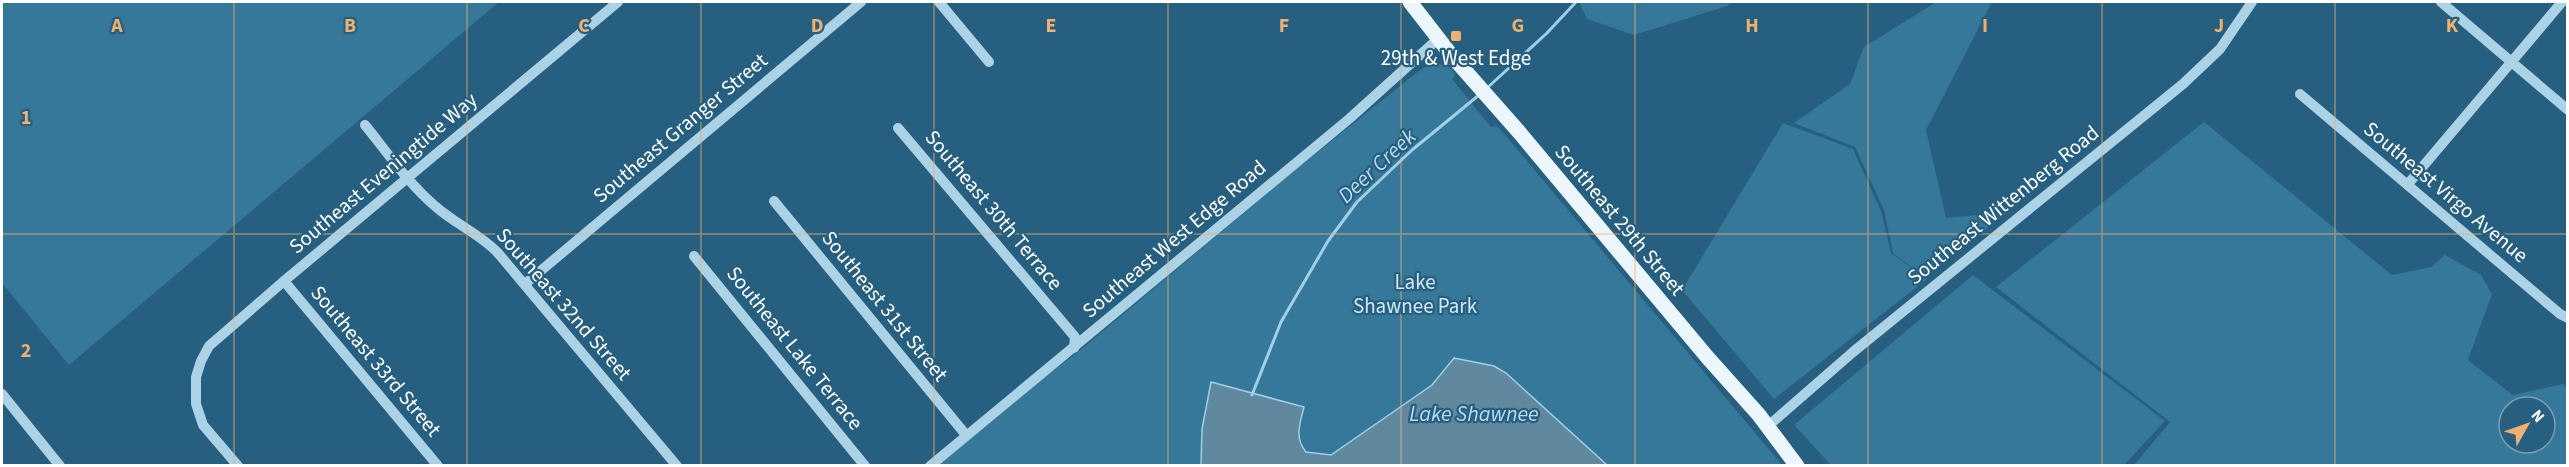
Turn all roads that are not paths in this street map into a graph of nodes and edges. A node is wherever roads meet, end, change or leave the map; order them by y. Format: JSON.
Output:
{"nodes":[{"id":1,"x":618,"y":2,"type":"edge"},
{"id":2,"x":861,"y":2,"type":"edge"},
{"id":3,"x":939,"y":2,"type":"edge"},
{"id":4,"x":1410,"y":2,"type":"edge"},
{"id":5,"x":2252,"y":2,"type":"edge"},
{"id":6,"x":2441,"y":2,"type":"edge"},
{"id":7,"x":2562,"y":2,"type":"edge"},
{"id":8,"x":1439,"y":38,"type":"junction"},
{"id":9,"x":2511,"y":61,"type":"junction"},
{"id":10,"x":989,"y":62,"type":"dead end"},
{"id":11,"x":2300,"y":94,"type":"dead end"},
{"id":12,"x":2568,"y":110,"type":"edge"},
{"id":13,"x":365,"y":125,"type":"dead end"},
{"id":14,"x":898,"y":128,"type":"dead end"},
{"id":15,"x":409,"y":177,"type":"junction"},
{"id":16,"x":2408,"y":184,"type":"junction"},
{"id":17,"x":774,"y":201,"type":"dead end"},
{"id":18,"x":694,"y":256,"type":"dead end"},
{"id":19,"x":284,"y":281,"type":"junction"},
{"id":20,"x":525,"y":284,"type":"junction"},
{"id":21,"x":2568,"y":318,"type":"edge"},
{"id":22,"x":1074,"y":348,"type":"junction"},
{"id":23,"x":2,"y":394,"type":"edge"},
{"id":24,"x":1767,"y":427,"type":"junction"},
{"id":25,"x":966,"y":435,"type":"junction"},
{"id":26,"x":60,"y":465,"type":"edge"},
{"id":27,"x":238,"y":465,"type":"edge"},
{"id":28,"x":438,"y":465,"type":"edge"},
{"id":29,"x":677,"y":465,"type":"edge"},
{"id":30,"x":865,"y":465,"type":"edge"},
{"id":31,"x":930,"y":465,"type":"edge"},
{"id":32,"x":1797,"y":465,"type":"edge"}],
"edges":[{"from":1,"to":15,"type":"street","name":"Southeast Eveningtide Way"},
{"from":2,"to":20,"type":"street","name":"Southeast Granger Street"},
{"from":3,"to":10,"type":"street"},
{"from":4,"to":8,"type":"main road","name":"Southeast 29th Street"},
{"from":5,"to":24,"type":"street","name":"Southeast Wittenberg Road"},
{"from":6,"to":9,"type":"street"},
{"from":7,"to":9,"type":"street"},
{"from":8,"to":22,"type":"street","name":"Southeast West Edge Road"},
{"from":8,"to":24,"type":"main road","name":"Southeast 29th Street"},
{"from":9,"to":12,"type":"street"},
{"from":9,"to":16,"type":"street"},
{"from":11,"to":16,"type":"street","name":"Southeast Virgo Avenue"},
{"from":13,"to":15,"type":"street","name":"Southeast 32nd Street"},
{"from":14,"to":22,"type":"street","name":"Southeast 30th Terrace"},
{"from":15,"to":19,"type":"street","name":"Southeast Eveningtide Way"},
{"from":15,"to":20,"type":"street","name":"Southeast 32nd Street"},
{"from":16,"to":21,"type":"street","name":"Southeast Virgo Avenue"},
{"from":17,"to":25,"type":"street","name":"Southeast 31st Street"},
{"from":18,"to":30,"type":"street","name":"Southeast Lake Terrace"},
{"from":19,"to":27,"type":"street","name":"Southeast Eveningtide Way"},
{"from":19,"to":28,"type":"street","name":"Southeast 33rd Street"},
{"from":20,"to":29,"type":"street","name":"Southeast 32nd Street"},
{"from":22,"to":25,"type":"street","name":"Southeast West Edge Road"},
{"from":23,"to":26,"type":"street"},
{"from":24,"to":32,"type":"main road","name":"Southeast 29th Street"},
{"from":25,"to":31,"type":"street","name":"Southeast West Edge Road"}]}
